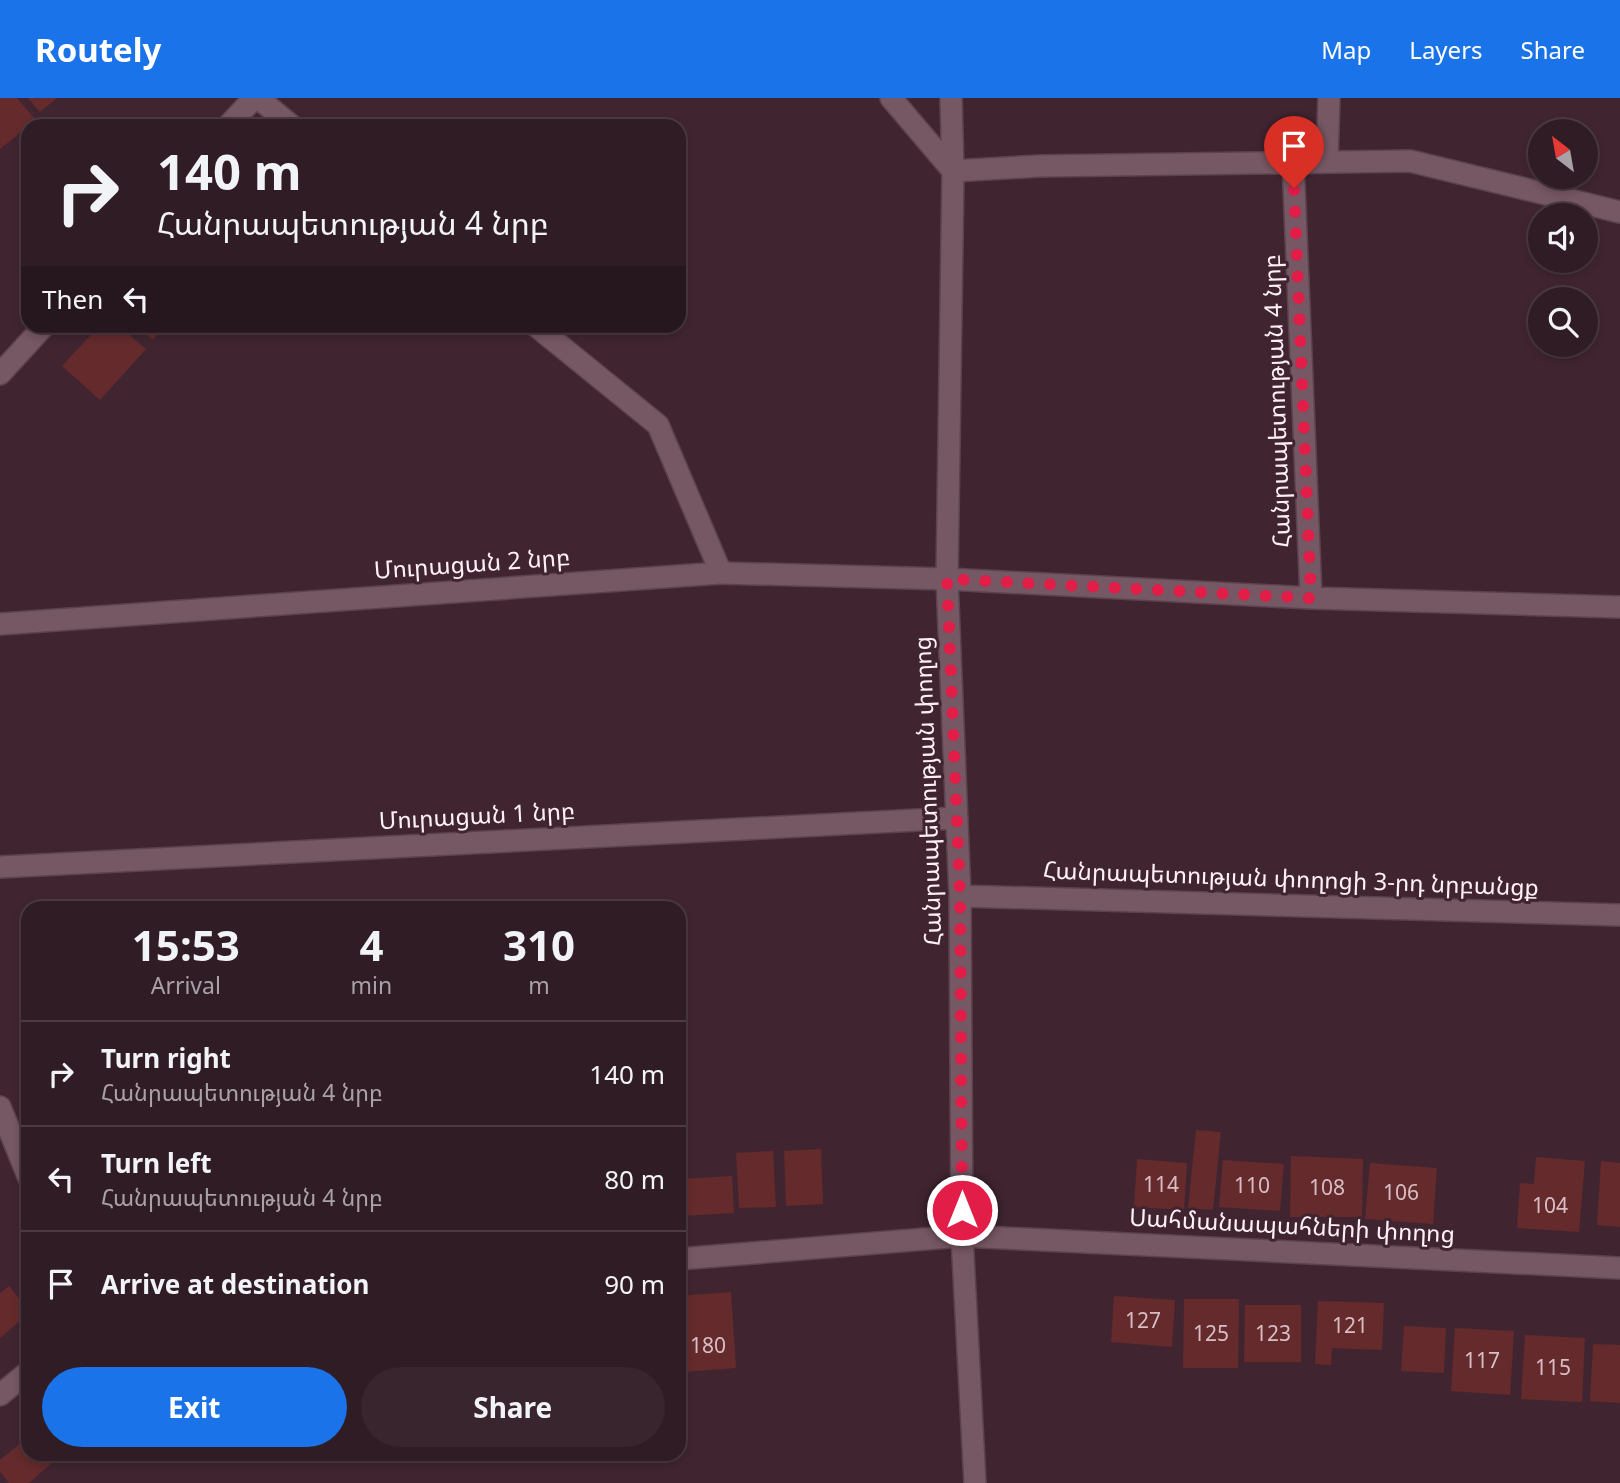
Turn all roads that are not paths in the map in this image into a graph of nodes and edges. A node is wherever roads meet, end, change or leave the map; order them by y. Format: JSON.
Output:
{"nodes":[{"id":1,"x":256,"y":98,"type":"edge"},
{"id":2,"x":891,"y":98,"type":"edge"},
{"id":3,"x":951,"y":98,"type":"edge"},
{"id":4,"x":1329,"y":98,"type":"edge"},
{"id":5,"x":235,"y":119,"type":"edge"},
{"id":6,"x":283,"y":119,"type":"edge"},
{"id":7,"x":1327,"y":160,"type":"junction"},
{"id":8,"x":1293,"y":161,"type":"junction"},
{"id":9,"x":953,"y":171,"type":"junction"},
{"id":10,"x":1620,"y":212,"type":"edge"},
{"id":11,"x":38,"y":333,"type":"edge"},
{"id":12,"x":545,"y":333,"type":"edge"},
{"id":13,"x":0,"y":374,"type":"edge"},
{"id":14,"x":721,"y":573,"type":"junction"},
{"id":15,"x":947,"y":579,"type":"junction"},
{"id":16,"x":1311,"y":598,"type":"junction"},
{"id":17,"x":1620,"y":607,"type":"edge"},
{"id":18,"x":0,"y":624,"type":"edge"},
{"id":19,"x":957,"y":818,"type":"junction"},
{"id":20,"x":0,"y":867,"type":"edge"},
{"id":21,"x":960,"y":896,"type":"junction"},
{"id":22,"x":1620,"y":915,"type":"edge"},
{"id":23,"x":0,"y":1107,"type":"edge"},
{"id":24,"x":21,"y":1159,"type":"edge"},
{"id":25,"x":962,"y":1236,"type":"junction"},
{"id":26,"x":686,"y":1258,"type":"edge"},
{"id":27,"x":1620,"y":1268,"type":"edge"},
{"id":28,"x":21,"y":1378,"type":"edge"},
{"id":29,"x":0,"y":1395,"type":"edge"},
{"id":30,"x":975,"y":1483,"type":"edge"}],
"edges":[{"from":1,"to":5,"type":"street"},
{"from":1,"to":6,"type":"street"},
{"from":2,"to":9,"type":"street"},
{"from":3,"to":9,"type":"street","name":"Հանրապետության փողոց"},
{"from":4,"to":7,"type":"street"},
{"from":7,"to":8,"type":"street"},
{"from":7,"to":10,"type":"street"},
{"from":8,"to":9,"type":"street"},
{"from":8,"to":16,"type":"street","name":"Հանրապետության 4 նրբ"},
{"from":9,"to":15,"type":"street","name":"Հանրապետության փողոց"},
{"from":11,"to":13,"type":"street"},
{"from":12,"to":14,"type":"street"},
{"from":14,"to":15,"type":"street","name":"Մուրացան 2 նրբ"},
{"from":14,"to":18,"type":"street","name":"Մուրացան 2 նրբ"},
{"from":15,"to":16,"type":"street"},
{"from":15,"to":19,"type":"street","name":"Հանրապետության փողոց"},
{"from":16,"to":17,"type":"street"},
{"from":19,"to":20,"type":"street","name":"Մուրացան 1 նրբ"},
{"from":19,"to":21,"type":"street","name":"Հանրապետության փողոց"},
{"from":21,"to":22,"type":"street","name":"Հանրապետության փողոցի 3-րդ նրբանցք"},
{"from":21,"to":25,"type":"street","name":"Հանրապետության փողոց"},
{"from":23,"to":24,"type":"street"},
{"from":25,"to":26,"type":"street","name":"Սահմանապահների փողոց"},
{"from":25,"to":27,"type":"street","name":"Սահմանապահների փողոց"},
{"from":25,"to":30,"type":"street","name":"Հանրապետության փողոց"},
{"from":28,"to":29,"type":"street"}]}
